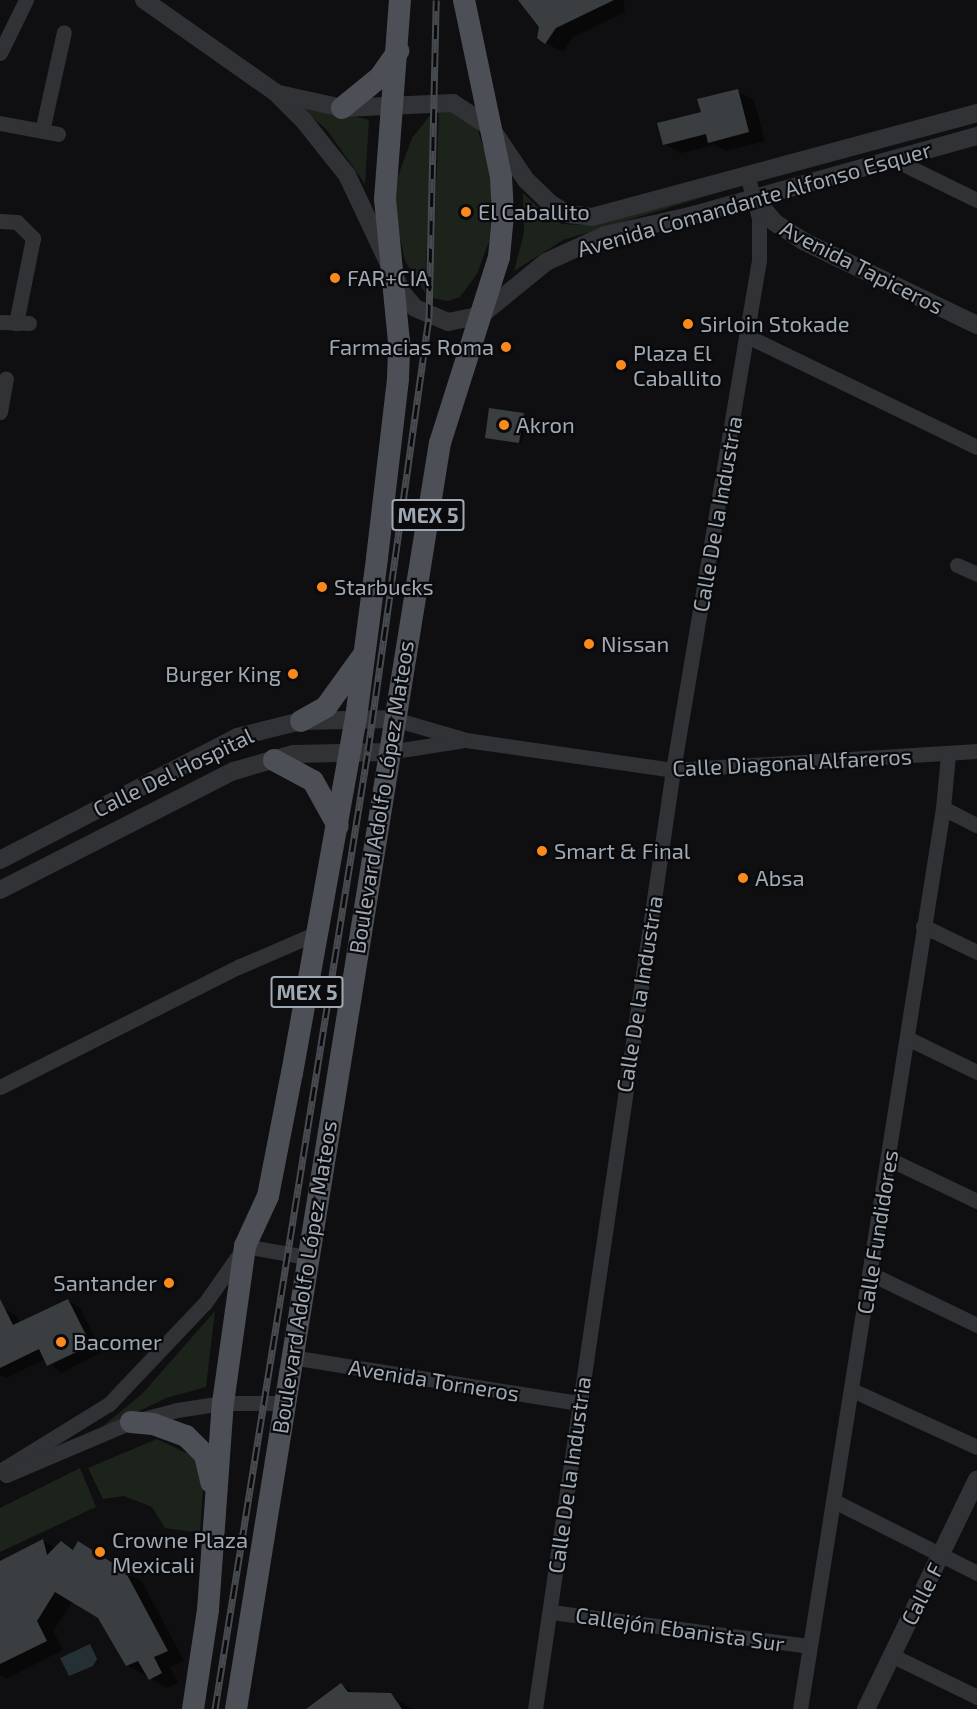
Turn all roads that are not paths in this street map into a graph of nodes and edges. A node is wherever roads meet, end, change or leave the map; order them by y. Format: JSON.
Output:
{"nodes":[{"id":1,"x":25,"y":0,"type":"edge"},
{"id":2,"x":144,"y":0,"type":"edge"},
{"id":3,"x":400,"y":0,"type":"edge"},
{"id":4,"x":464,"y":0,"type":"edge"},
{"id":5,"x":64,"y":32,"type":"dead end"},
{"id":6,"x":399,"y":50,"type":"junction"},
{"id":7,"x":0,"y":53,"type":"edge"},
{"id":8,"x":275,"y":92,"type":"junction"},
{"id":9,"x":394,"y":107,"type":"junction"},
{"id":10,"x":342,"y":108,"type":"junction"},
{"id":11,"x":977,"y":113,"type":"edge"},
{"id":12,"x":0,"y":123,"type":"edge"},
{"id":13,"x":491,"y":128,"type":"junction"},
{"id":14,"x":42,"y":132,"type":"junction"},
{"id":15,"x":58,"y":134,"type":"dead end"},
{"id":16,"x":977,"y":136,"type":"edge"},
{"id":17,"x":895,"y":160,"type":"junction"},
{"id":18,"x":747,"y":175,"type":"junction"},
{"id":19,"x":755,"y":199,"type":"junction"},
{"id":20,"x":977,"y":200,"type":"edge"},
{"id":21,"x":0,"y":221,"type":"edge"},
{"id":22,"x":390,"y":270,"type":"junction"},
{"id":23,"x":480,"y":316,"type":"junction"},
{"id":24,"x":0,"y":322,"type":"edge"},
{"id":25,"x":977,"y":326,"type":"edge"},
{"id":26,"x":747,"y":336,"type":"junction"},
{"id":27,"x":6,"y":379,"type":"dead end"},
{"id":28,"x":0,"y":412,"type":"edge"},
{"id":29,"x":977,"y":447,"type":"edge"},
{"id":30,"x":957,"y":565,"type":"dead end"},
{"id":31,"x":977,"y":574,"type":"edge"},
{"id":32,"x":366,"y":651,"type":"junction"},
{"id":33,"x":356,"y":718,"type":"junction"},
{"id":34,"x":393,"y":719,"type":"junction"},
{"id":35,"x":301,"y":721,"type":"junction"},
{"id":36,"x":466,"y":740,"type":"junction"},
{"id":37,"x":977,"y":751,"type":"edge"},
{"id":38,"x":349,"y":752,"type":"junction"},
{"id":39,"x":388,"y":752,"type":"junction"},
{"id":40,"x":948,"y":754,"type":"junction"},
{"id":41,"x":274,"y":760,"type":"junction"},
{"id":42,"x":673,"y":770,"type":"junction"},
{"id":43,"x":944,"y":808,"type":"junction"},
{"id":44,"x":977,"y":825,"type":"edge"},
{"id":45,"x":338,"y":826,"type":"junction"},
{"id":46,"x":0,"y":860,"type":"edge"},
{"id":47,"x":0,"y":890,"type":"edge"},
{"id":48,"x":923,"y":926,"type":"junction"},
{"id":49,"x":317,"y":933,"type":"junction"},
{"id":50,"x":977,"y":952,"type":"edge"},
{"id":51,"x":907,"y":1038,"type":"junction"},
{"id":52,"x":977,"y":1072,"type":"edge"},
{"id":53,"x":0,"y":1087,"type":"edge"},
{"id":54,"x":889,"y":1159,"type":"junction"},
{"id":55,"x":977,"y":1201,"type":"edge"},
{"id":56,"x":245,"y":1246,"type":"junction"},
{"id":57,"x":307,"y":1257,"type":"junction"},
{"id":58,"x":869,"y":1273,"type":"junction"},
{"id":59,"x":977,"y":1325,"type":"edge"},
{"id":60,"x":291,"y":1357,"type":"junction"},
{"id":61,"x":852,"y":1390,"type":"junction"},
{"id":62,"x":223,"y":1402,"type":"junction"},
{"id":63,"x":283,"y":1403,"type":"junction"},
{"id":64,"x":578,"y":1403,"type":"junction"},
{"id":65,"x":130,"y":1422,"type":"junction"},
{"id":66,"x":977,"y":1447,"type":"edge"},
{"id":67,"x":0,"y":1471,"type":"edge"},
{"id":68,"x":0,"y":1477,"type":"edge"},
{"id":69,"x":977,"y":1479,"type":"edge"},
{"id":70,"x":216,"y":1500,"type":"junction"},
{"id":71,"x":836,"y":1502,"type":"junction"},
{"id":72,"x":942,"y":1555,"type":"junction"},
{"id":73,"x":977,"y":1573,"type":"edge"},
{"id":74,"x":551,"y":1612,"type":"junction"},
{"id":75,"x":809,"y":1646,"type":"junction"},
{"id":76,"x":891,"y":1655,"type":"junction"},
{"id":77,"x":977,"y":1697,"type":"edge"},
{"id":78,"x":193,"y":1709,"type":"edge"},
{"id":79,"x":236,"y":1709,"type":"edge"},
{"id":80,"x":535,"y":1709,"type":"edge"},
{"id":81,"x":801,"y":1709,"type":"edge"},
{"id":82,"x":866,"y":1709,"type":"edge"}],
"edges":[{"from":1,"to":7,"type":"street"},
{"from":2,"to":8,"type":"street"},
{"from":3,"to":6,"type":"main road","name":"Boulevard Adolfo López Mateos","number":"MEX 5"},
{"from":4,"to":13,"type":"main road","name":"Boulevard Adolfo López Mateos","number":"MEX 5"},
{"from":5,"to":14,"type":"street"},
{"from":6,"to":9,"type":"main road","name":"Boulevard Adolfo López Mateos","number":"MEX 5"},
{"from":6,"to":10,"type":"main road"},
{"from":8,"to":10,"type":"street"},
{"from":8,"to":22,"type":"street"},
{"from":9,"to":10,"type":"street"},
{"from":9,"to":13,"type":"street"},
{"from":9,"to":22,"type":"main road","name":"Boulevard Adolfo López Mateos","number":"MEX 5"},
{"from":11,"to":18,"type":"street","name":"Avenida Comandante Alfonso Esquer"},
{"from":12,"to":14,"type":"street"},
{"from":13,"to":18,"type":"street","name":"Avenida Comandante Alfonso Esquer"},
{"from":13,"to":23,"type":"main road","name":"Boulevard Adolfo López Mateos","number":"MEX 5"},
{"from":14,"to":15,"type":"street"},
{"from":16,"to":17,"type":"street","name":"Avenida Comandante Alfonso Esquer"},
{"from":17,"to":19,"type":"street","name":"Avenida Comandante Alfonso Esquer"},
{"from":17,"to":20,"type":"street"},
{"from":18,"to":19,"type":"street","name":"Calle De la Industria"},
{"from":19,"to":23,"type":"street","name":"Avenida Comandante Alfonso Esquer"},
{"from":19,"to":25,"type":"street","name":"Avenida Tapiceros"},
{"from":19,"to":26,"type":"street","name":"Calle De la Industria"},
{"from":21,"to":24,"type":"street"},
{"from":22,"to":23,"type":"street"},
{"from":22,"to":32,"type":"main road","name":"Boulevard Adolfo López Mateos","number":"MEX 5"},
{"from":23,"to":34,"type":"main road","name":"Boulevard Adolfo López Mateos","number":"MEX 5"},
{"from":26,"to":29,"type":"street"},
{"from":26,"to":42,"type":"street","name":"Calle De la Industria"},
{"from":27,"to":28,"type":"street"},
{"from":30,"to":31,"type":"street"},
{"from":32,"to":33,"type":"main road","name":"Boulevard Adolfo López Mateos","number":"MEX 5"},
{"from":32,"to":35,"type":"main road"},
{"from":33,"to":34,"type":"street","name":"Calle Del Hospital"},
{"from":33,"to":35,"type":"street","name":"Calle Del Hospital"},
{"from":33,"to":38,"type":"main road","name":"Boulevard Adolfo López Mateos","number":"MEX 5"},
{"from":34,"to":36,"type":"street","name":"Calle Diagonal Alfareros"},
{"from":34,"to":39,"type":"main road","name":"Boulevard Adolfo López Mateos","number":"MEX 5"},
{"from":35,"to":46,"type":"street","name":"Calle Del Hospital"},
{"from":36,"to":39,"type":"street","name":"Calle Diagonal Alfareros"},
{"from":36,"to":42,"type":"street","name":"Calle Diagonal Alfareros"},
{"from":37,"to":40,"type":"street","name":"Calle Diagonal Alfareros"},
{"from":38,"to":39,"type":"street","name":"Calle Del Hospital"},
{"from":38,"to":41,"type":"street","name":"Calle Del Hospital"},
{"from":38,"to":45,"type":"main road","name":"Boulevard Adolfo López Mateos","number":"MEX 5"},
{"from":39,"to":57,"type":"main road","name":"Boulevard Adolfo López Mateos","number":"MEX 5"},
{"from":40,"to":42,"type":"street","name":"Calle Diagonal Alfareros"},
{"from":40,"to":43,"type":"street","name":"Calle Fundidores"},
{"from":41,"to":45,"type":"main road"},
{"from":41,"to":47,"type":"street","name":"Calle Del Hospital"},
{"from":42,"to":64,"type":"street","name":"Calle De la Industria"},
{"from":43,"to":44,"type":"street"},
{"from":43,"to":48,"type":"street","name":"Calle Fundidores"},
{"from":45,"to":49,"type":"main road","name":"Boulevard Adolfo López Mateos","number":"MEX 5"},
{"from":48,"to":50,"type":"street"},
{"from":48,"to":51,"type":"street","name":"Calle Fundidores"},
{"from":49,"to":53,"type":"street"},
{"from":49,"to":56,"type":"main road","name":"Boulevard Adolfo López Mateos","number":"MEX 5"},
{"from":51,"to":52,"type":"street"},
{"from":51,"to":54,"type":"street","name":"Calle Fundidores"},
{"from":54,"to":55,"type":"street"},
{"from":54,"to":58,"type":"street","name":"Calle Fundidores"},
{"from":56,"to":57,"type":"street"},
{"from":56,"to":62,"type":"main road","name":"Boulevard Adolfo López Mateos","number":"MEX 5"},
{"from":56,"to":67,"type":"street"},
{"from":57,"to":60,"type":"main road","name":"Boulevard Adolfo López Mateos","number":"MEX 5"},
{"from":58,"to":59,"type":"street"},
{"from":58,"to":61,"type":"street","name":"Calle Fundidores"},
{"from":60,"to":63,"type":"main road","name":"Boulevard Adolfo López Mateos","number":"MEX 5"},
{"from":60,"to":64,"type":"street","name":"Avenida Torneros"},
{"from":61,"to":66,"type":"street"},
{"from":61,"to":71,"type":"street","name":"Calle Fundidores"},
{"from":62,"to":63,"type":"street"},
{"from":62,"to":65,"type":"street"},
{"from":62,"to":70,"type":"main road","name":"Boulevard Adolfo López Mateos","number":"MEX 5"},
{"from":63,"to":79,"type":"main road","name":"Boulevard Adolfo López Mateos","number":"MEX 5"},
{"from":64,"to":74,"type":"street","name":"Calle De la Industria"},
{"from":65,"to":68,"type":"street"},
{"from":65,"to":70,"type":"main road"},
{"from":69,"to":72,"type":"street","name":"Calle F"},
{"from":70,"to":78,"type":"main road","name":"Boulevard Adolfo López Mateos","number":"MEX 5"},
{"from":71,"to":72,"type":"street"},
{"from":71,"to":75,"type":"street","name":"Calle Fundidores"},
{"from":72,"to":73,"type":"street"},
{"from":72,"to":76,"type":"street","name":"Calle F"},
{"from":74,"to":75,"type":"street","name":"Callejón Ebanista Sur"},
{"from":74,"to":80,"type":"street","name":"Calle De la Industria"},
{"from":75,"to":81,"type":"street","name":"Calle Fundidores"},
{"from":76,"to":77,"type":"street"},
{"from":76,"to":82,"type":"street","name":"Calle F"}]}
